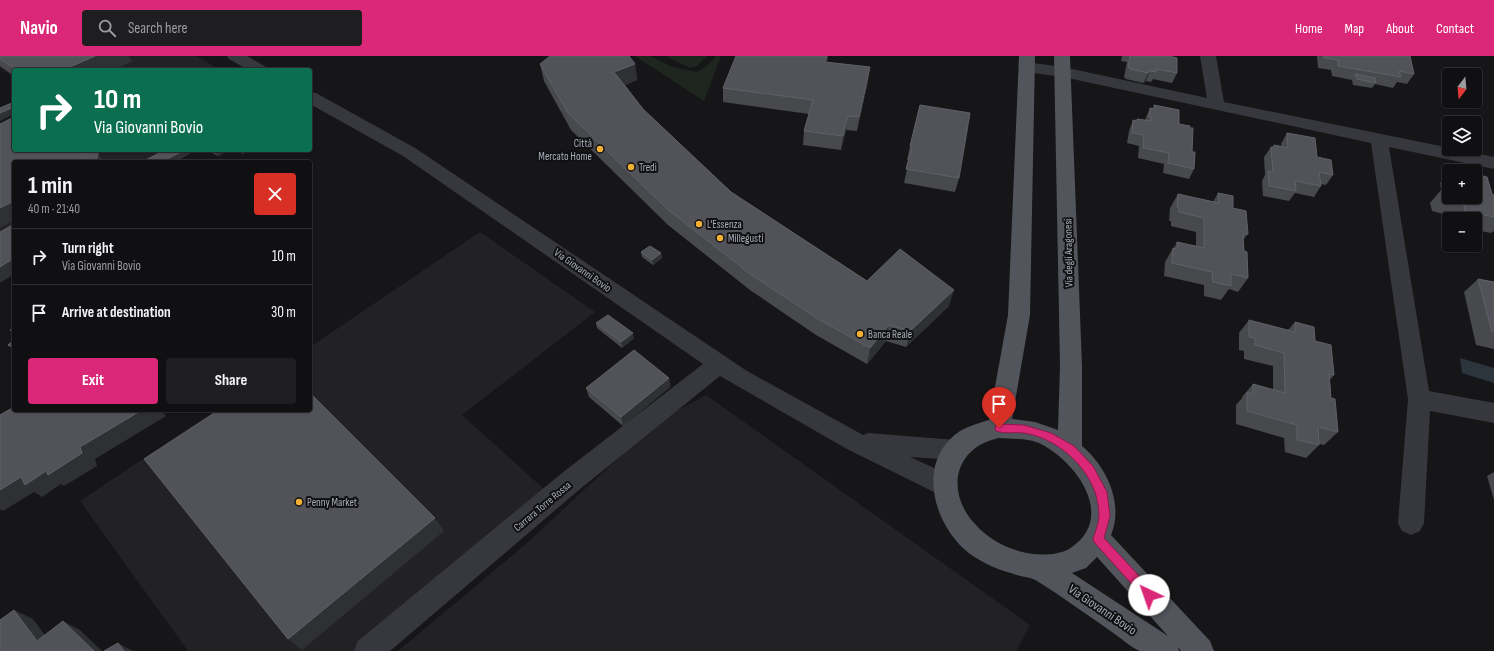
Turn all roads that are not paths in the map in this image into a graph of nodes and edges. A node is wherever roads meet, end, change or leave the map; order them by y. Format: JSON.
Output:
{"nodes":[{"id":1,"x":235,"y":56,"type":"edge"},
{"id":2,"x":1208,"y":56,"type":"edge"},
{"id":3,"x":1027,"y":62,"type":"edge"},
{"id":4,"x":1063,"y":64,"type":"edge"},
{"id":5,"x":256,"y":68,"type":"edge"},
{"id":6,"x":312,"y":98,"type":"edge"},
{"id":7,"x":1216,"y":105,"type":"junction"},
{"id":8,"x":1379,"y":139,"type":"junction"},
{"id":9,"x":1494,"y":163,"type":"edge"},
{"id":10,"x":729,"y":371,"type":"junction"},
{"id":11,"x":1419,"y":400,"type":"junction"},
{"id":12,"x":1494,"y":414,"type":"edge"},
{"id":13,"x":999,"y":428,"type":"junction"},
{"id":14,"x":855,"y":442,"type":"junction"},
{"id":15,"x":956,"y":450,"type":"junction"},
{"id":16,"x":1070,"y":450,"type":"junction"},
{"id":17,"x":944,"y":486,"type":"junction"},
{"id":18,"x":1411,"y":523,"type":"dead end"},
{"id":19,"x":1098,"y":539,"type":"junction"},
{"id":20,"x":1041,"y":568,"type":"junction"},
{"id":21,"x":368,"y":651,"type":"edge"},
{"id":22,"x":1165,"y":651,"type":"edge"},
{"id":23,"x":1200,"y":651,"type":"edge"}],
"edges":[{"from":1,"to":5,"type":"street"},
{"from":2,"to":7,"type":"street"},
{"from":3,"to":4,"type":"street"},
{"from":3,"to":13,"type":"main road"},
{"from":4,"to":7,"type":"street"},
{"from":4,"to":16,"type":"main road","name":"Via degli Aragonesi"},
{"from":6,"to":10,"type":"street","name":"Via Giovanni Bovio"},
{"from":7,"to":8,"type":"street"},
{"from":8,"to":9,"type":"street"},
{"from":8,"to":11,"type":"street"},
{"from":10,"to":14,"type":"street","name":"Via Giovanni Bovio"},
{"from":10,"to":21,"type":"street","name":"Carrara Torre Rossa"},
{"from":11,"to":12,"type":"street"},
{"from":11,"to":18,"type":"street"},
{"from":13,"to":15,"type":"main road","name":"Via Giovanni Bovio"},
{"from":13,"to":16,"type":"main road","name":"Via Giovanni Bovio"},
{"from":14,"to":15,"type":"street","name":"Via Giovanni Bovio"},
{"from":14,"to":17,"type":"street","name":"Via Giovanni Bovio"},
{"from":15,"to":17,"type":"main road","name":"Via Giovanni Bovio"},
{"from":16,"to":19,"type":"main road","name":"Via Giovanni Bovio"},
{"from":17,"to":20,"type":"main road","name":"Via Giovanni Bovio"},
{"from":19,"to":20,"type":"main road","name":"Via Giovanni Bovio"},
{"from":19,"to":23,"type":"main road"},
{"from":20,"to":22,"type":"main road","name":"Via Giovanni Bovio"}]}
